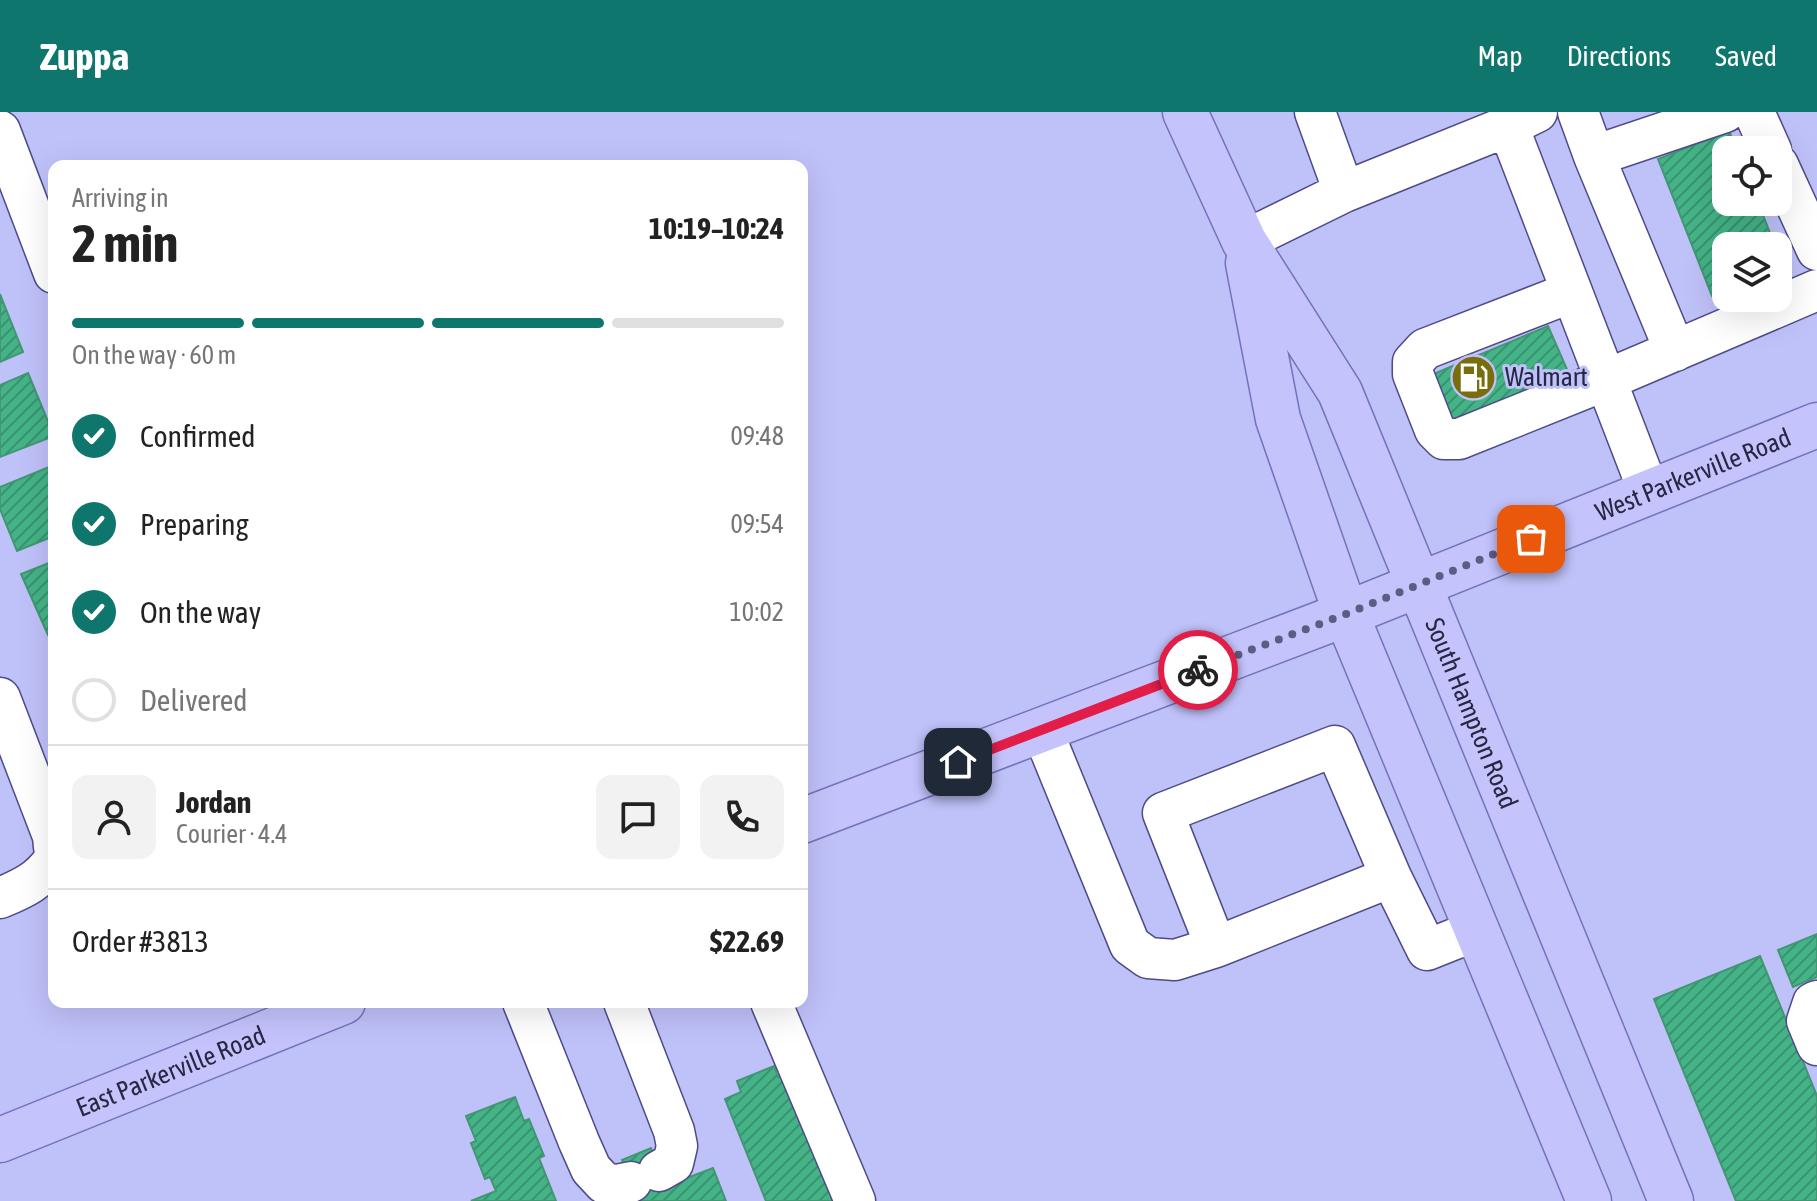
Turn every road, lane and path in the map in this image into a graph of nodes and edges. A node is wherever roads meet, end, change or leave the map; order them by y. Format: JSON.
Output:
{"nodes":[{"id":1,"x":1185,"y":112,"type":"edge"},
{"id":2,"x":1315,"y":112,"type":"edge"},
{"id":3,"x":1578,"y":112,"type":"edge"},
{"id":4,"x":1725,"y":112,"type":"edge"},
{"id":5,"x":1754,"y":112,"type":"edge"},
{"id":6,"x":1504,"y":121,"type":"edge"},
{"id":7,"x":0,"y":131,"type":"edge"},
{"id":8,"x":1765,"y":136,"type":"edge"},
{"id":9,"x":1594,"y":156,"type":"junction"},
{"id":10,"x":1344,"y":192,"type":"junction"},
{"id":11,"x":1792,"y":196,"type":"edge"},
{"id":12,"x":14,"y":209,"type":"edge"},
{"id":13,"x":1244,"y":241,"type":"junction"},
{"id":14,"x":1817,"y":250,"type":"edge"},
{"id":15,"x":48,"y":263,"type":"edge"},
{"id":16,"x":1817,"y":290,"type":"edge"},
{"id":17,"x":1572,"y":292,"type":"junction"},
{"id":18,"x":1675,"y":351,"type":"junction"},
{"id":19,"x":1606,"y":380,"type":"junction"},
{"id":20,"x":1817,"y":425,"type":"edge"},
{"id":21,"x":1649,"y":492,"type":"junction"},
{"id":22,"x":1418,"y":585,"type":"junction"},
{"id":23,"x":1346,"y":614,"type":"junction"},
{"id":24,"x":0,"y":698,"type":"edge"},
{"id":25,"x":1042,"y":730,"type":"junction"},
{"id":26,"x":808,"y":819,"type":"edge"},
{"id":27,"x":48,"y":823,"type":"edge"},
{"id":28,"x":48,"y":869,"type":"edge"},
{"id":29,"x":1391,"y":877,"type":"junction"},
{"id":30,"x":0,"y":898,"type":"edge"},
{"id":31,"x":1477,"y":930,"type":"junction"},
{"id":32,"x":1216,"y":947,"type":"junction"},
{"id":33,"x":1817,"y":1001,"type":"edge"},
{"id":34,"x":328,"y":1008,"type":"edge"},
{"id":35,"x":525,"y":1008,"type":"edge"},
{"id":36,"x":626,"y":1008,"type":"edge"},
{"id":37,"x":774,"y":1008,"type":"edge"},
{"id":38,"x":1817,"y":1045,"type":"edge"},
{"id":39,"x":0,"y":1140,"type":"edge"},
{"id":40,"x":855,"y":1201,"type":"edge"},
{"id":41,"x":1589,"y":1201,"type":"edge"},
{"id":42,"x":1671,"y":1201,"type":"edge"}],
"edges":[{"from":1,"to":13,"type":"main road","name":"South Hampton Road"},
{"from":2,"to":10,"type":"street"},
{"from":3,"to":9,"type":"street"},
{"from":4,"to":9,"type":"street"},
{"from":5,"to":8,"type":"street"},
{"from":6,"to":10,"type":"street"},
{"from":6,"to":17,"type":"street"},
{"from":7,"to":12,"type":"street"},
{"from":9,"to":18,"type":"street"},
{"from":10,"to":13,"type":"street"},
{"from":11,"to":14,"type":"street"},
{"from":12,"to":15,"type":"street"},
{"from":13,"to":22,"type":"main road","name":"South Hampton Road"},
{"from":13,"to":23,"type":"main road","name":"South Hampton Road"},
{"from":16,"to":18,"type":"street"},
{"from":17,"to":19,"type":"street"},
{"from":17,"to":19,"type":"street"},
{"from":18,"to":19,"type":"street"},
{"from":19,"to":21,"type":"street"},
{"from":20,"to":21,"type":"main road","name":"West Parkerville Road"},
{"from":21,"to":22,"type":"main road","name":"West Parkerville Road"},
{"from":22,"to":23,"type":"main road","name":"West Parkerville Road"},
{"from":22,"to":42,"type":"main road","name":"South Hampton Road"},
{"from":23,"to":25,"type":"main road"},
{"from":23,"to":31,"type":"main road","name":"South Hampton Road"},
{"from":24,"to":27,"type":"street"},
{"from":25,"to":26,"type":"main road"},
{"from":25,"to":32,"type":"street"},
{"from":28,"to":30,"type":"street"},
{"from":29,"to":31,"type":"street"},
{"from":29,"to":32,"type":"street"},
{"from":29,"to":32,"type":"street"},
{"from":31,"to":41,"type":"main road","name":"South Hampton Road"},
{"from":33,"to":38,"type":"street"},
{"from":34,"to":39,"type":"main road","name":"East Parkerville Road"},
{"from":35,"to":36,"type":"street"},
{"from":37,"to":40,"type":"street"}]}
